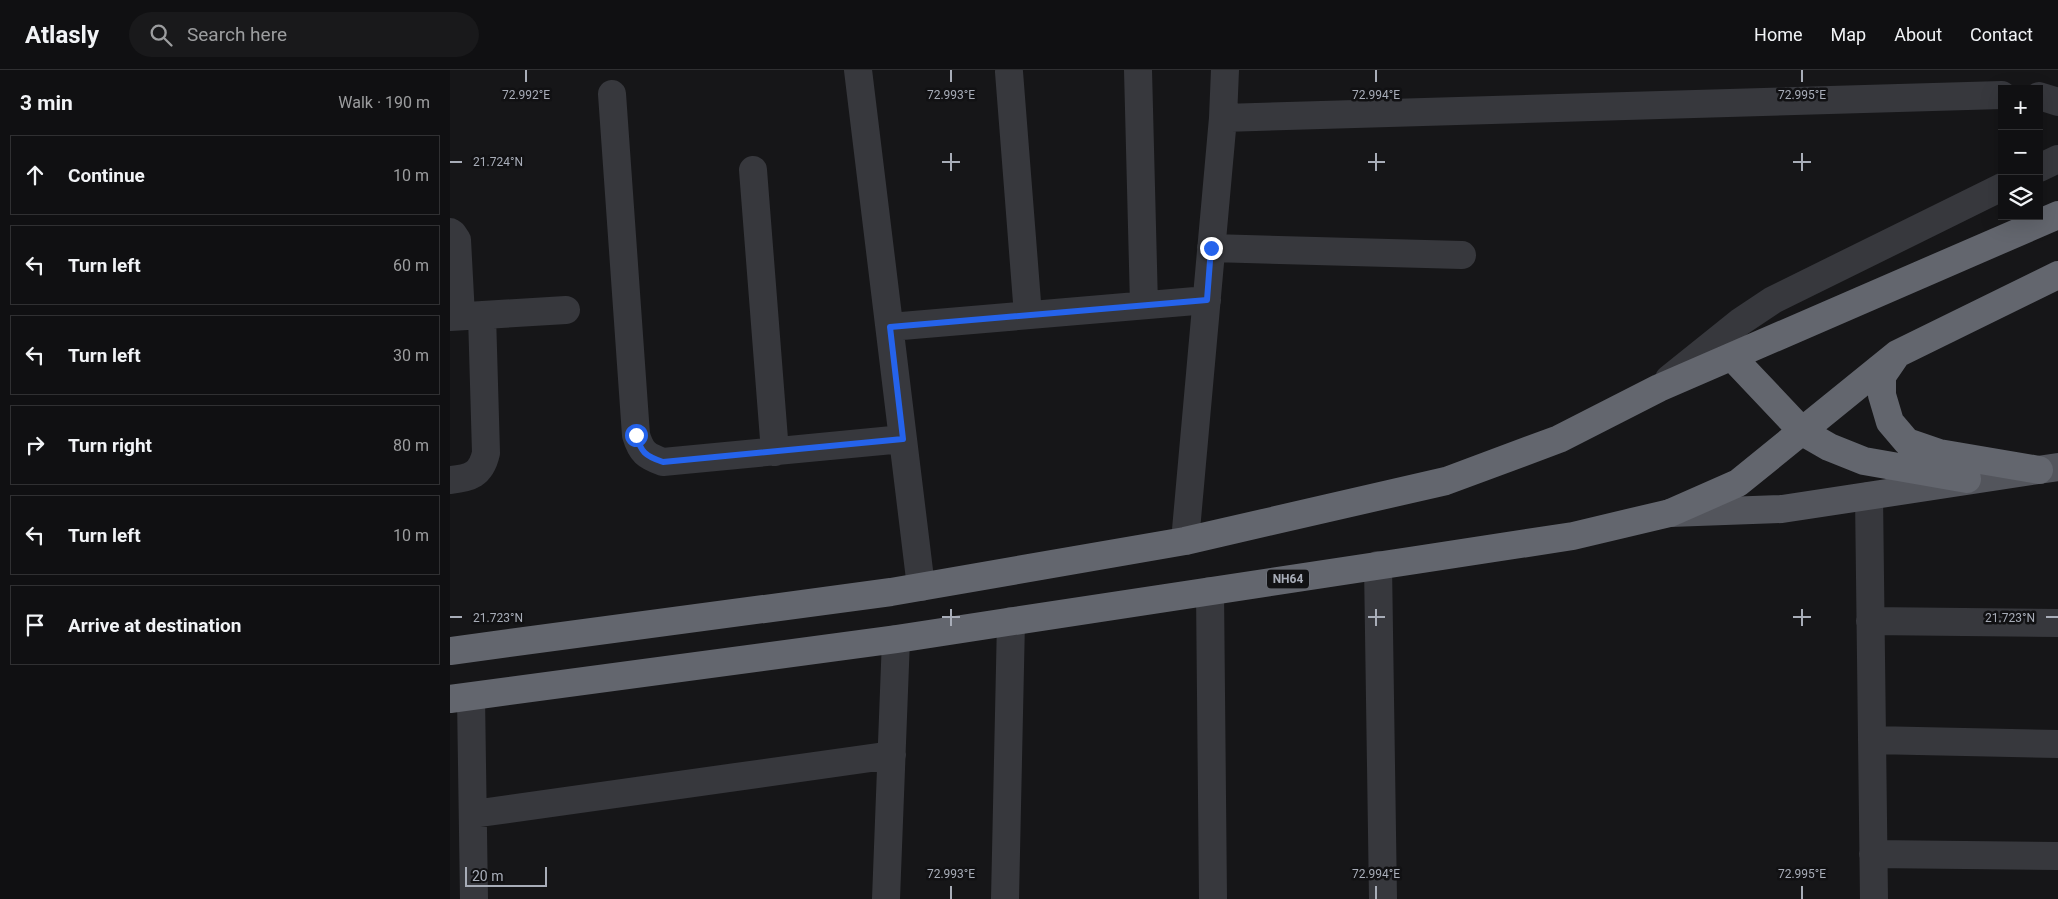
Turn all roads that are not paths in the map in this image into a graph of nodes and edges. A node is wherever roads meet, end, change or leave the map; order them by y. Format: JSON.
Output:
{"nodes":[{"id":1,"x":858,"y":70,"type":"edge"},
{"id":2,"x":1138,"y":70,"type":"edge"},
{"id":3,"x":1225,"y":70,"type":"edge"},
{"id":4,"x":1009,"y":72,"type":"dead end"},
{"id":5,"x":612,"y":94,"type":"dead end"},
{"id":6,"x":1998,"y":95,"type":"edge"},
{"id":7,"x":2043,"y":97,"type":"edge"},
{"id":8,"x":2058,"y":102,"type":"edge"},
{"id":9,"x":1223,"y":118,"type":"junction"},
{"id":10,"x":2058,"y":159,"type":"edge"},
{"id":11,"x":2043,"y":166,"type":"edge"},
{"id":12,"x":753,"y":170,"type":"dead end"},
{"id":13,"x":1998,"y":189,"type":"edge"},
{"id":14,"x":2058,"y":215,"type":"edge"},
{"id":15,"x":450,"y":232,"type":"edge"},
{"id":16,"x":1211,"y":248,"type":"junction"},
{"id":17,"x":1462,"y":255,"type":"dead end"},
{"id":18,"x":2058,"y":275,"type":"edge"},
{"id":19,"x":1207,"y":300,"type":"junction"},
{"id":20,"x":1144,"y":305,"type":"junction"},
{"id":21,"x":566,"y":310,"type":"dead end"},
{"id":22,"x":1028,"y":315,"type":"junction"},
{"id":23,"x":465,"y":316,"type":"edge"},
{"id":24,"x":890,"y":327,"type":"junction"},
{"id":25,"x":1897,"y":354,"type":"junction"},
{"id":26,"x":1732,"y":357,"type":"junction"},
{"id":27,"x":1658,"y":388,"type":"junction"},
{"id":28,"x":1803,"y":432,"type":"junction"},
{"id":29,"x":903,"y":439,"type":"junction"},
{"id":30,"x":775,"y":452,"type":"junction"},
{"id":31,"x":2048,"y":468,"type":"edge"},
{"id":32,"x":1967,"y":479,"type":"junction"},
{"id":33,"x":450,"y":480,"type":"edge"},
{"id":34,"x":1869,"y":496,"type":"junction"},
{"id":35,"x":1670,"y":514,"type":"junction"},
{"id":36,"x":1185,"y":541,"type":"junction"},
{"id":37,"x":1378,"y":565,"type":"junction"},
{"id":38,"x":921,"y":587,"type":"junction"},
{"id":39,"x":1210,"y":591,"type":"junction"},
{"id":40,"x":1011,"y":621,"type":"junction"},
{"id":41,"x":1870,"y":621,"type":"junction"},
{"id":42,"x":2058,"y":623,"type":"edge"},
{"id":43,"x":896,"y":639,"type":"junction"},
{"id":44,"x":450,"y":651,"type":"edge"},
{"id":45,"x":461,"y":698,"type":"edge"},
{"id":46,"x":1872,"y":740,"type":"junction"},
{"id":47,"x":2058,"y":744,"type":"edge"},
{"id":48,"x":892,"y":755,"type":"junction"},
{"id":49,"x":473,"y":814,"type":"junction"},
{"id":50,"x":462,"y":849,"type":"edge"},
{"id":51,"x":1873,"y":854,"type":"junction"},
{"id":52,"x":2058,"y":856,"type":"edge"},
{"id":53,"x":474,"y":899,"type":"edge"},
{"id":54,"x":886,"y":899,"type":"edge"},
{"id":55,"x":1005,"y":899,"type":"edge"},
{"id":56,"x":1213,"y":899,"type":"edge"},
{"id":57,"x":1383,"y":899,"type":"edge"},
{"id":58,"x":1874,"y":899,"type":"edge"}],
"edges":[{"from":1,"to":24,"type":"street"},
{"from":2,"to":20,"type":"street"},
{"from":3,"to":9,"type":"street"},
{"from":4,"to":22,"type":"street"},
{"from":5,"to":30,"type":"street"},
{"from":6,"to":9,"type":"street"},
{"from":7,"to":8,"type":"street"},
{"from":9,"to":16,"type":"street"},
{"from":10,"to":11,"type":"street"},
{"from":12,"to":30,"type":"street"},
{"from":13,"to":27,"type":"street"},
{"from":14,"to":26,"type":"highway"},
{"from":15,"to":23,"type":"street"},
{"from":16,"to":17,"type":"street"},
{"from":16,"to":19,"type":"street"},
{"from":18,"to":25,"type":"highway","number":"NH64"},
{"from":19,"to":20,"type":"street"},
{"from":19,"to":36,"type":"street"},
{"from":20,"to":22,"type":"street"},
{"from":21,"to":23,"type":"street"},
{"from":22,"to":24,"type":"street"},
{"from":23,"to":33,"type":"street"},
{"from":24,"to":29,"type":"street"},
{"from":25,"to":28,"type":"highway","number":"NH64"},
{"from":25,"to":31,"type":"highway"},
{"from":26,"to":27,"type":"highway"},
{"from":26,"to":28,"type":"highway"},
{"from":27,"to":36,"type":"highway"},
{"from":28,"to":32,"type":"highway"},
{"from":28,"to":35,"type":"highway","number":"NH64"},
{"from":29,"to":30,"type":"street"},
{"from":29,"to":38,"type":"street"},
{"from":31,"to":32,"type":"main road"},
{"from":32,"to":34,"type":"main road"},
{"from":34,"to":35,"type":"main road"},
{"from":34,"to":41,"type":"street"},
{"from":35,"to":37,"type":"highway","number":"NH64"},
{"from":36,"to":38,"type":"highway"},
{"from":37,"to":39,"type":"highway","number":"NH64"},
{"from":37,"to":57,"type":"street"},
{"from":38,"to":44,"type":"highway"},
{"from":39,"to":40,"type":"highway","number":"NH64"},
{"from":39,"to":56,"type":"street"},
{"from":40,"to":43,"type":"highway","number":"NH64"},
{"from":40,"to":55,"type":"street"},
{"from":41,"to":42,"type":"street"},
{"from":41,"to":46,"type":"street"},
{"from":43,"to":45,"type":"highway","number":"NH64"},
{"from":43,"to":48,"type":"street"},
{"from":45,"to":49,"type":"street"},
{"from":46,"to":47,"type":"street"},
{"from":46,"to":51,"type":"street"},
{"from":48,"to":49,"type":"street"},
{"from":48,"to":54,"type":"street"},
{"from":49,"to":50,"type":"street"},
{"from":50,"to":53,"type":"street"},
{"from":51,"to":52,"type":"street"},
{"from":51,"to":58,"type":"street"}]}
